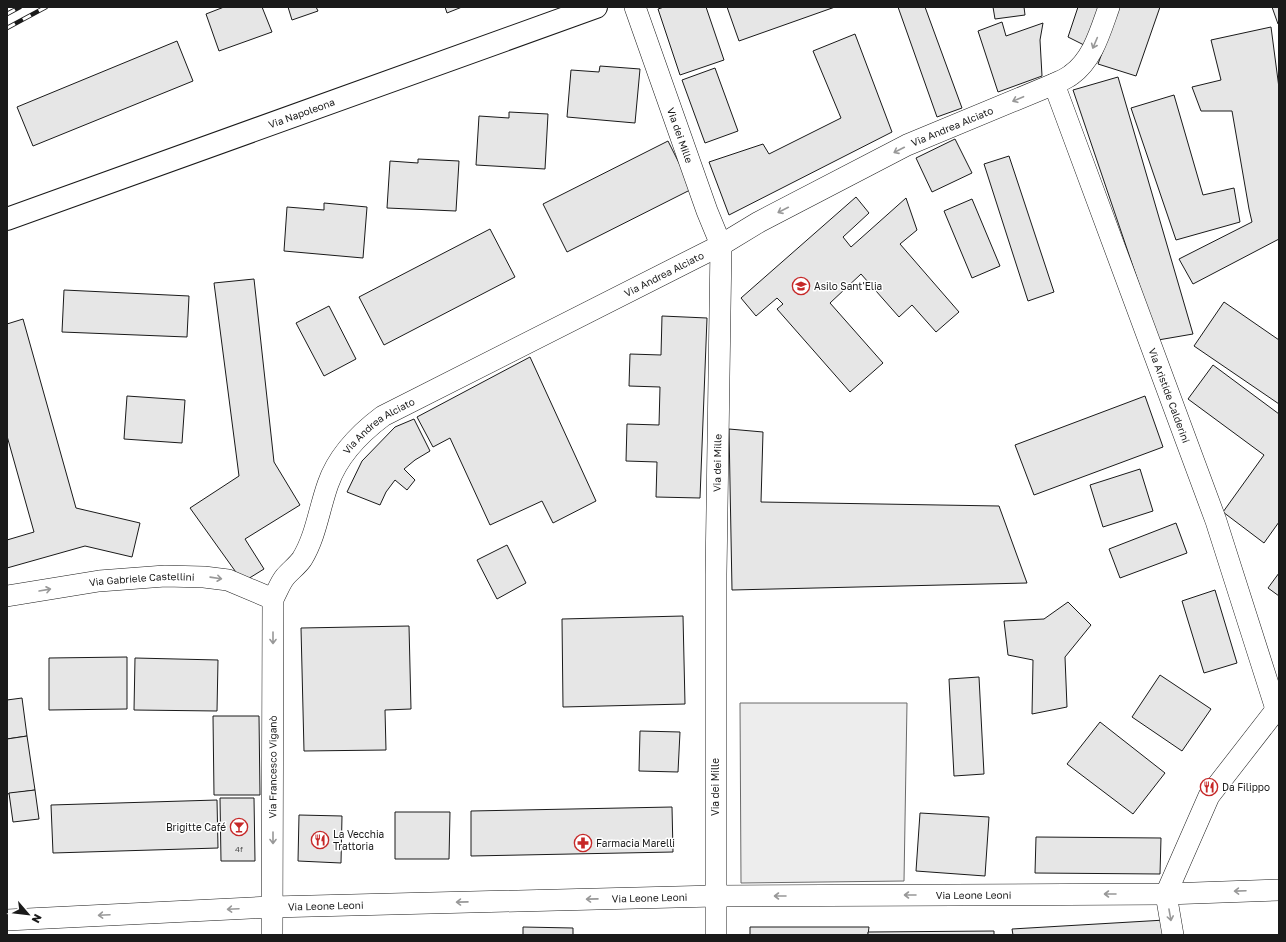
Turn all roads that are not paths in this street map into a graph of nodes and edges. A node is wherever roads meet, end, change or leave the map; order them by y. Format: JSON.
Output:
{"nodes":[{"id":1,"x":596,"y":7,"type":"edge"},
{"id":2,"x":635,"y":7,"type":"edge"},
{"id":3,"x":1109,"y":7,"type":"edge"},
{"id":4,"x":1054,"y":84,"type":"junction"},
{"id":5,"x":7,"y":218,"type":"edge"},
{"id":6,"x":721,"y":245,"type":"junction"},
{"id":7,"x":7,"y":596,"type":"edge"},
{"id":8,"x":273,"y":599,"type":"junction"},
{"id":9,"x":1278,"y":707,"type":"edge"},
{"id":10,"x":1279,"y":890,"type":"edge"},
{"id":11,"x":1166,"y":894,"type":"junction"},
{"id":12,"x":715,"y":896,"type":"junction"},
{"id":13,"x":272,"y":907,"type":"junction"},
{"id":14,"x":16,"y":925,"type":"edge"},
{"id":15,"x":272,"y":935,"type":"edge"},
{"id":16,"x":716,"y":935,"type":"edge"},
{"id":17,"x":1173,"y":935,"type":"edge"}],
"edges":[{"from":1,"to":5,"type":"main road","name":"Via Napoleona"},
{"from":2,"to":6,"type":"street","name":"Via dei Mille"},
{"from":3,"to":4,"type":"street","name":"Via Andrea Alciato","one_way":true},
{"from":4,"to":6,"type":"street","name":"Via Andrea Alciato","one_way":true},
{"from":4,"to":9,"type":"street","name":"Via Aristide Calderini"},
{"from":6,"to":8,"type":"street","name":"Via Andrea Alciato"},
{"from":6,"to":12,"type":"street","name":"Via dei Mille"},
{"from":7,"to":8,"type":"street","name":"Via Gabriele Castellini","one_way":true},
{"from":8,"to":13,"type":"street","name":"Via Francesco Viganò","one_way":true},
{"from":9,"to":11,"type":"street"},
{"from":10,"to":11,"type":"street","name":"Via Leone Leoni","one_way":true},
{"from":11,"to":12,"type":"street","name":"Via Leone Leoni","one_way":true},
{"from":11,"to":17,"type":"street","one_way":true},
{"from":12,"to":13,"type":"street","name":"Via Leone Leoni","one_way":true},
{"from":12,"to":16,"type":"street","name":"Via dei Mille"},
{"from":13,"to":14,"type":"street","name":"Via Leone Leoni","one_way":true},
{"from":13,"to":15,"type":"street","name":"Via Francesco Viganò"}]}
